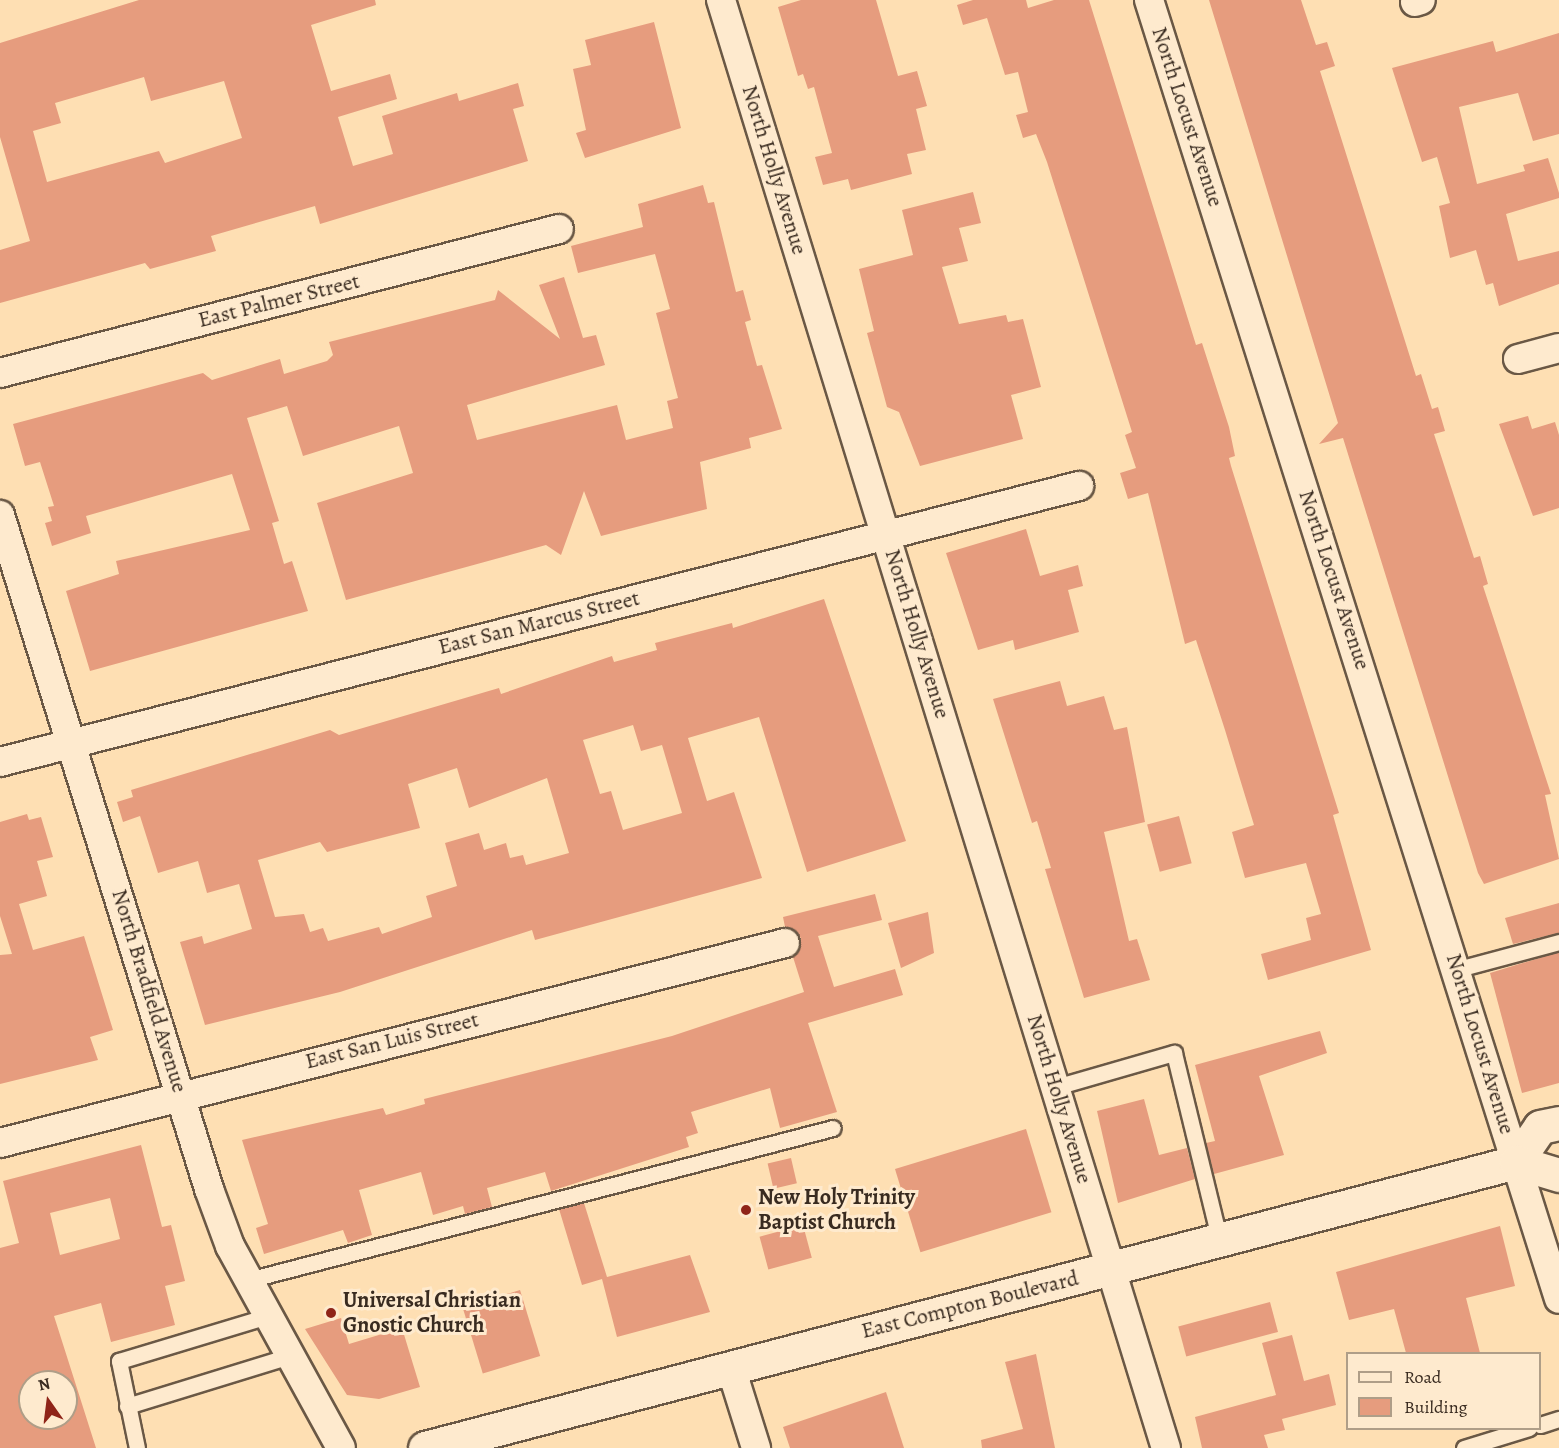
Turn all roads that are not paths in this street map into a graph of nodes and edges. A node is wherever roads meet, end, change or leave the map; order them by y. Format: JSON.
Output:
{"nodes":[{"id":1,"x":721,"y":0,"type":"edge"},
{"id":2,"x":1149,"y":0,"type":"edge"},
{"id":3,"x":559,"y":229,"type":"dead end"},
{"id":4,"x":1559,"y":348,"type":"edge"},
{"id":5,"x":1518,"y":359,"type":"dead end"},
{"id":6,"x":0,"y":373,"type":"edge"},
{"id":7,"x":1079,"y":486,"type":"dead end"},
{"id":8,"x":0,"y":515,"type":"edge"},
{"id":9,"x":887,"y":534,"type":"junction"},
{"id":10,"x":72,"y":742,"type":"junction"},
{"id":11,"x":0,"y":762,"type":"edge"},
{"id":12,"x":1559,"y":942,"type":"edge"},
{"id":13,"x":785,"y":943,"type":"dead end"},
{"id":14,"x":1458,"y":969,"type":"junction"},
{"id":15,"x":1056,"y":1087,"type":"junction"},
{"id":16,"x":181,"y":1094,"type":"junction"},
{"id":17,"x":1559,"y":1123,"type":"edge"},
{"id":18,"x":833,"y":1128,"type":"dead end"},
{"id":19,"x":0,"y":1143,"type":"edge"},
{"id":20,"x":1516,"y":1162,"type":"junction"},
{"id":21,"x":1559,"y":1175,"type":"edge"},
{"id":22,"x":1220,"y":1241,"type":"junction"},
{"id":23,"x":1111,"y":1269,"type":"junction"},
{"id":24,"x":249,"y":1280,"type":"junction"},
{"id":25,"x":1559,"y":1299,"type":"edge"},
{"id":26,"x":268,"y":1316,"type":"junction"},
{"id":27,"x":290,"y":1356,"type":"junction"},
{"id":28,"x":731,"y":1368,"type":"junction"},
{"id":29,"x":127,"y":1406,"type":"junction"},
{"id":30,"x":1559,"y":1419,"type":"edge"},
{"id":31,"x":1541,"y":1424,"type":"edge"},
{"id":32,"x":1522,"y":1430,"type":"edge"},
{"id":33,"x":137,"y":1448,"type":"edge"},
{"id":34,"x":341,"y":1448,"type":"edge"},
{"id":35,"x":425,"y":1448,"type":"edge"},
{"id":36,"x":756,"y":1448,"type":"edge"},
{"id":37,"x":1166,"y":1448,"type":"edge"},
{"id":38,"x":1464,"y":1448,"type":"edge"}],
"edges":[{"from":1,"to":9,"type":"street","name":"North Holly Avenue"},
{"from":2,"to":14,"type":"street","name":"North Locust Avenue"},
{"from":3,"to":6,"type":"street","name":"East Palmer Street"},
{"from":4,"to":5,"type":"street"},
{"from":7,"to":9,"type":"street","name":"East San Marcus Street"},
{"from":8,"to":10,"type":"street","name":"North Bradfield Avenue"},
{"from":9,"to":10,"type":"street","name":"East San Marcus Street"},
{"from":9,"to":15,"type":"street","name":"North Holly Avenue"},
{"from":10,"to":11,"type":"street","name":"East San Marcus Street"},
{"from":10,"to":16,"type":"street","name":"North Bradfield Avenue"},
{"from":12,"to":14,"type":"lane"},
{"from":13,"to":16,"type":"street","name":"East San Luis Street"},
{"from":14,"to":20,"type":"street","name":"North Locust Avenue"},
{"from":15,"to":22,"type":"lane"},
{"from":15,"to":23,"type":"street","name":"North Holly Avenue"},
{"from":16,"to":19,"type":"street","name":"East San Luis Street"},
{"from":16,"to":24,"type":"street","name":"North Bradfield Avenue"},
{"from":17,"to":20,"type":"main road"},
{"from":18,"to":24,"type":"lane"},
{"from":20,"to":21,"type":"main road"},
{"from":20,"to":22,"type":"main road","name":"East Compton Boulevard"},
{"from":20,"to":25,"type":"street","name":"North Locust Avenue"},
{"from":22,"to":23,"type":"main road","name":"East Compton Boulevard"},
{"from":23,"to":28,"type":"main road","name":"East Compton Boulevard"},
{"from":23,"to":37,"type":"street","name":"North Holly Avenue"},
{"from":24,"to":26,"type":"street","name":"North Bradfield Avenue"},
{"from":26,"to":27,"type":"street","name":"North Bradfield Avenue"},
{"from":26,"to":29,"type":"lane"},
{"from":27,"to":29,"type":"lane"},
{"from":27,"to":34,"type":"street","name":"North Bradfield Avenue"},
{"from":28,"to":35,"type":"main road","name":"East Compton Boulevard"},
{"from":28,"to":36,"type":"street"},
{"from":29,"to":33,"type":"lane"},
{"from":30,"to":31,"type":"lane"},
{"from":32,"to":38,"type":"lane"}]}
